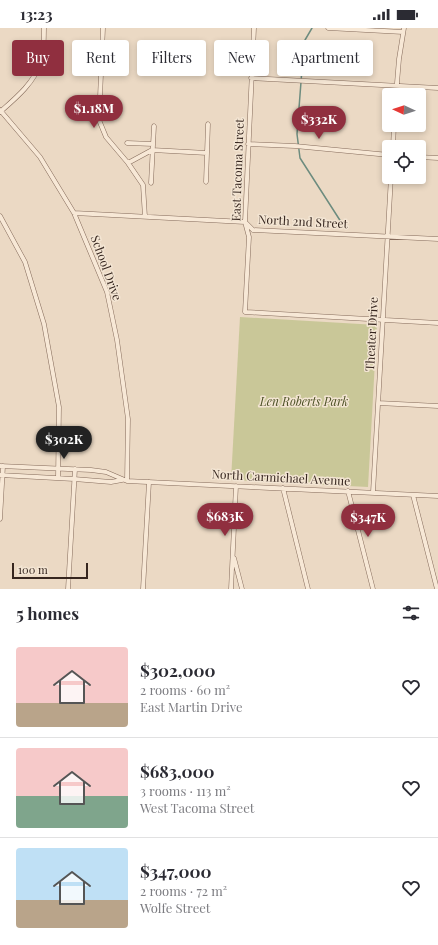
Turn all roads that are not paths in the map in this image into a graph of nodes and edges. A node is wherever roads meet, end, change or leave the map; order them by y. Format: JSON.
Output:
{"nodes":[{"id":1,"x":44,"y":28,"type":"edge"},
{"id":2,"x":103,"y":28,"type":"edge"},
{"id":3,"x":254,"y":28,"type":"edge"},
{"id":4,"x":328,"y":28,"type":"edge"},
{"id":5,"x":404,"y":30,"type":"edge"},
{"id":6,"x":252,"y":78,"type":"junction"},
{"id":7,"x":397,"y":86,"type":"junction"},
{"id":8,"x":438,"y":88,"type":"edge"},
{"id":9,"x":0,"y":111,"type":"edge"},
{"id":10,"x":208,"y":124,"type":"dead end"},
{"id":11,"x":154,"y":126,"type":"dead end"},
{"id":12,"x":127,"y":143,"type":"dead end"},
{"id":13,"x":153,"y":144,"type":"junction"},
{"id":14,"x":248,"y":144,"type":"junction"},
{"id":15,"x":152,"y":150,"type":"junction"},
{"id":16,"x":207,"y":152,"type":"junction"},
{"id":17,"x":382,"y":154,"type":"edge"},
{"id":18,"x":426,"y":157,"type":"edge"},
{"id":19,"x":438,"y":158,"type":"edge"},
{"id":20,"x":128,"y":163,"type":"junction"},
{"id":21,"x":206,"y":182,"type":"dead end"},
{"id":22,"x":151,"y":183,"type":"dead end"},
{"id":23,"x":391,"y":184,"type":"edge"},
{"id":24,"x":74,"y":214,"type":"junction"},
{"id":25,"x":0,"y":216,"type":"edge"},
{"id":26,"x":145,"y":217,"type":"junction"},
{"id":27,"x":245,"y":222,"type":"junction"},
{"id":28,"x":388,"y":236,"type":"junction"},
{"id":29,"x":438,"y":239,"type":"edge"},
{"id":30,"x":383,"y":320,"type":"junction"},
{"id":31,"x":438,"y":323,"type":"edge"},
{"id":32,"x":378,"y":403,"type":"junction"},
{"id":33,"x":438,"y":406,"type":"edge"},
{"id":34,"x":1,"y":466,"type":"edge"},
{"id":35,"x":59,"y":468,"type":"junction"},
{"id":36,"x":74,"y":469,"type":"junction"},
{"id":37,"x":1,"y":475,"type":"edge"},
{"id":38,"x":58,"y":478,"type":"junction"},
{"id":39,"x":74,"y":479,"type":"junction"},
{"id":40,"x":125,"y":480,"type":"junction"},
{"id":41,"x":149,"y":482,"type":"junction"},
{"id":42,"x":236,"y":486,"type":"junction"},
{"id":43,"x":283,"y":488,"type":"junction"},
{"id":44,"x":348,"y":491,"type":"junction"},
{"id":45,"x":373,"y":492,"type":"junction"},
{"id":46,"x":413,"y":495,"type":"junction"},
{"id":47,"x":438,"y":496,"type":"edge"},
{"id":48,"x":0,"y":519,"type":"edge"},
{"id":49,"x":233,"y":553,"type":"junction"},
{"id":50,"x":68,"y":589,"type":"edge"},
{"id":51,"x":144,"y":589,"type":"edge"},
{"id":52,"x":231,"y":589,"type":"edge"},
{"id":53,"x":242,"y":589,"type":"edge"},
{"id":54,"x":308,"y":589,"type":"edge"},
{"id":55,"x":373,"y":589,"type":"edge"},
{"id":56,"x":437,"y":589,"type":"edge"}],
"edges":[{"from":1,"to":9,"type":"street"},
{"from":2,"to":20,"type":"street"},
{"from":3,"to":6,"type":"street","name":"East Tacoma Street"},
{"from":4,"to":5,"type":"street"},
{"from":5,"to":7,"type":"street"},
{"from":6,"to":7,"type":"street"},
{"from":6,"to":14,"type":"street","name":"East Tacoma Street"},
{"from":7,"to":8,"type":"street"},
{"from":9,"to":24,"type":"street","name":"School Drive"},
{"from":10,"to":16,"type":"street"},
{"from":11,"to":13,"type":"street"},
{"from":12,"to":13,"type":"street"},
{"from":13,"to":15,"type":"street"},
{"from":14,"to":17,"type":"street"},
{"from":14,"to":27,"type":"street","name":"East Tacoma Street"},
{"from":15,"to":16,"type":"street"},
{"from":15,"to":20,"type":"street"},
{"from":15,"to":22,"type":"street"},
{"from":16,"to":21,"type":"street"},
{"from":18,"to":19,"type":"street"},
{"from":20,"to":26,"type":"street"},
{"from":23,"to":28,"type":"street","name":"Theater Drive"},
{"from":24,"to":26,"type":"street","name":"North 2nd Street"},
{"from":24,"to":40,"type":"street","name":"School Drive"},
{"from":25,"to":35,"type":"street"},
{"from":26,"to":27,"type":"street","name":"North 2nd Street"},
{"from":27,"to":28,"type":"street","name":"North 2nd Street"},
{"from":27,"to":30,"type":"street","name":"East Tacoma Street"},
{"from":28,"to":29,"type":"street","name":"North 2nd Street"},
{"from":28,"to":30,"type":"street","name":"Theater Drive"},
{"from":30,"to":31,"type":"street"},
{"from":30,"to":32,"type":"street","name":"Theater Drive"},
{"from":32,"to":33,"type":"street"},
{"from":32,"to":45,"type":"street","name":"Theater Drive"},
{"from":34,"to":35,"type":"street","name":"North Carmichael Avenue"},
{"from":34,"to":37,"type":"street"},
{"from":35,"to":36,"type":"street","name":"North Carmichael Avenue"},
{"from":35,"to":38,"type":"street"},
{"from":36,"to":39,"type":"street"},
{"from":36,"to":40,"type":"street","name":"North Carmichael Avenue"},
{"from":37,"to":38,"type":"street","name":"North Carmichael Avenue"},
{"from":37,"to":48,"type":"street"},
{"from":38,"to":39,"type":"street","name":"North Carmichael Avenue"},
{"from":39,"to":40,"type":"street","name":"North Carmichael Avenue"},
{"from":39,"to":50,"type":"street"},
{"from":40,"to":41,"type":"street","name":"North Carmichael Avenue"},
{"from":41,"to":42,"type":"street","name":"North Carmichael Avenue"},
{"from":41,"to":51,"type":"street"},
{"from":42,"to":43,"type":"street","name":"North Carmichael Avenue"},
{"from":42,"to":49,"type":"street"},
{"from":43,"to":44,"type":"street","name":"North Carmichael Avenue"},
{"from":43,"to":54,"type":"street"},
{"from":44,"to":45,"type":"street","name":"North Carmichael Avenue"},
{"from":44,"to":55,"type":"street"},
{"from":45,"to":46,"type":"street","name":"North Carmichael Avenue"},
{"from":46,"to":47,"type":"street","name":"North Carmichael Avenue"},
{"from":46,"to":56,"type":"street"},
{"from":49,"to":52,"type":"street"},
{"from":49,"to":53,"type":"street"}]}
